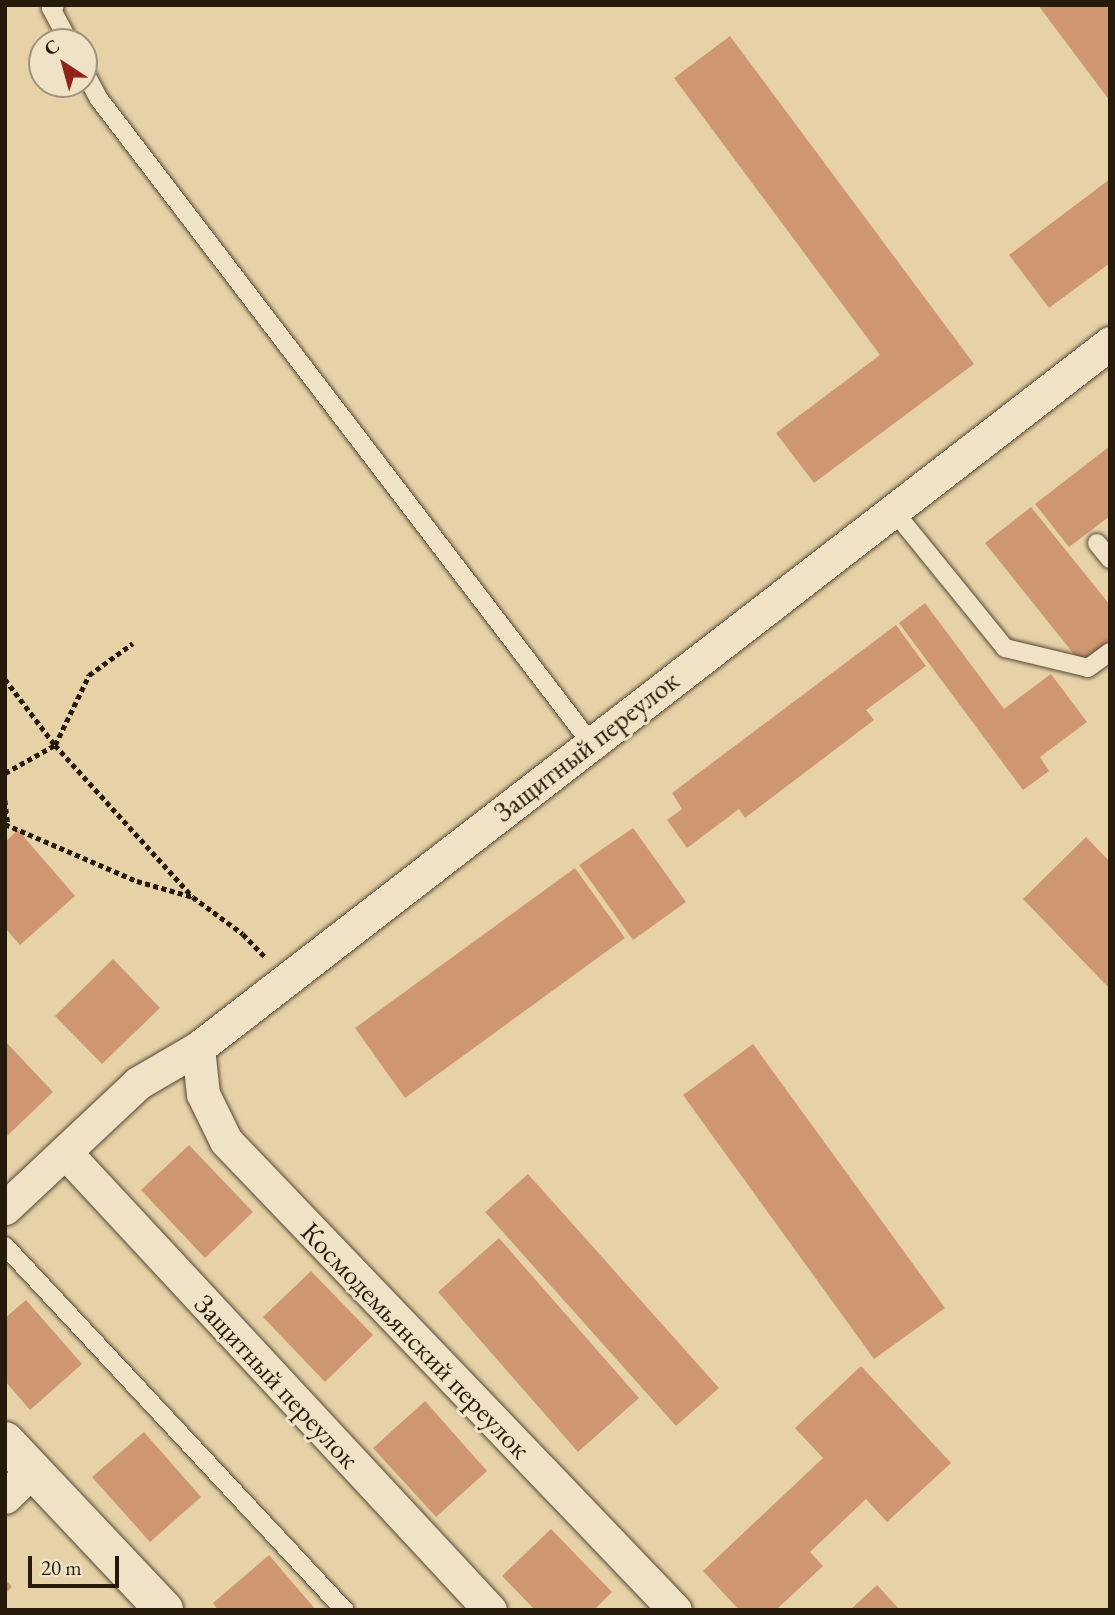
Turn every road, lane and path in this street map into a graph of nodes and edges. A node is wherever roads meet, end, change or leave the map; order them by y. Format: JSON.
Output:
{"nodes":[{"id":1,"x":55,"y":5,"type":"edge"},
{"id":2,"x":62,"y":28,"type":"edge"},
{"id":3,"x":98,"y":98,"type":"edge"},
{"id":4,"x":1110,"y":343,"type":"edge"},
{"id":5,"x":893,"y":510,"type":"junction"},
{"id":6,"x":1097,"y":543,"type":"dead end"},
{"id":7,"x":1110,"y":559,"type":"edge"},
{"id":8,"x":133,"y":643,"type":"dead end"},
{"id":9,"x":1110,"y":652,"type":"edge"},
{"id":10,"x":5,"y":679,"type":"edge"},
{"id":11,"x":590,"y":742,"type":"junction"},
{"id":12,"x":55,"y":745,"type":"junction"},
{"id":13,"x":5,"y":773,"type":"edge"},
{"id":14,"x":5,"y":800,"type":"edge"},
{"id":15,"x":6,"y":824,"type":"edge"},
{"id":16,"x":194,"y":897,"type":"junction"},
{"id":17,"x":286,"y":979,"type":"junction"},
{"id":18,"x":198,"y":1048,"type":"junction"},
{"id":19,"x":65,"y":1152,"type":"junction"},
{"id":20,"x":5,"y":1208,"type":"edge"},
{"id":21,"x":5,"y":1246,"type":"edge"},
{"id":22,"x":5,"y":1441,"type":"edge"},
{"id":23,"x":33,"y":1470,"type":"junction"},
{"id":24,"x":5,"y":1497,"type":"edge"},
{"id":25,"x":163,"y":1610,"type":"edge"},
{"id":26,"x":345,"y":1610,"type":"edge"},
{"id":27,"x":490,"y":1610,"type":"edge"},
{"id":28,"x":675,"y":1610,"type":"edge"}],
"edges":[{"from":1,"to":2,"type":"lane"},
{"from":3,"to":11,"type":"lane"},
{"from":4,"to":5,"type":"street","name":"Защитный переулок"},
{"from":5,"to":9,"type":"lane"},
{"from":5,"to":11,"type":"street","name":"Защитный переулок"},
{"from":6,"to":7,"type":"lane"},
{"from":8,"to":12,"type":"path"},
{"from":10,"to":12,"type":"path"},
{"from":11,"to":17,"type":"street","name":"Защитный переулок"},
{"from":12,"to":13,"type":"path"},
{"from":12,"to":16,"type":"path"},
{"from":14,"to":15,"type":"path"},
{"from":15,"to":16,"type":"path"},
{"from":16,"to":17,"type":"path"},
{"from":17,"to":18,"type":"street","name":"Защитный переулок"},
{"from":18,"to":19,"type":"street","name":"Защитный переулок"},
{"from":18,"to":28,"type":"street","name":"Космодемьянский переулок"},
{"from":19,"to":20,"type":"street","name":"Защитный переулок"},
{"from":19,"to":27,"type":"street","name":"Защитный переулок"},
{"from":21,"to":26,"type":"lane"},
{"from":22,"to":23,"type":"street"},
{"from":23,"to":24,"type":"street"},
{"from":23,"to":25,"type":"street"}]}
